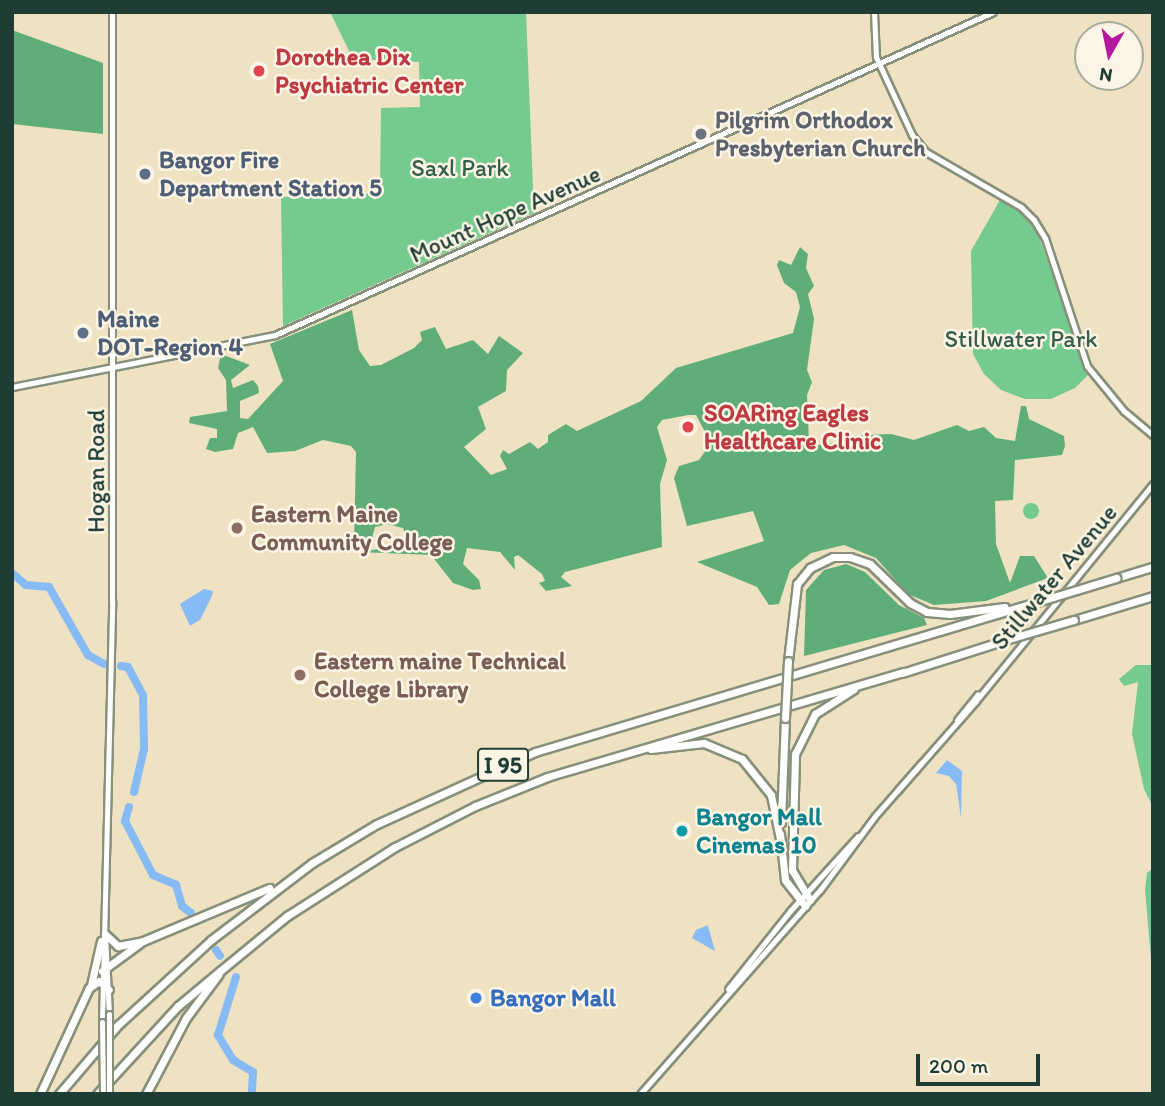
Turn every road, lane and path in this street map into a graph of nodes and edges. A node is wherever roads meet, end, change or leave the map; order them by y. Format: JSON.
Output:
{"nodes":[{"id":1,"x":112,"y":12,"type":"edge"},
{"id":2,"x":874,"y":12,"type":"edge"},
{"id":3,"x":993,"y":12,"type":"edge"},
{"id":4,"x":879,"y":64,"type":"junction"},
{"id":5,"x":114,"y":370,"type":"junction"},
{"id":6,"x":12,"y":387,"type":"edge"},
{"id":7,"x":1153,"y":435,"type":"edge"},
{"id":8,"x":1153,"y":484,"type":"edge"},
{"id":9,"x":1153,"y":568,"type":"edge"},
{"id":10,"x":1153,"y":596,"type":"edge"},
{"id":11,"x":1037,"y":602,"type":"junction"},
{"id":12,"x":904,"y":672,"type":"junction"},
{"id":13,"x":569,"y":770,"type":"junction"},
{"id":14,"x":780,"y":839,"type":"junction"},
{"id":15,"x":312,"y":863,"type":"junction"},
{"id":16,"x":804,"y":900,"type":"junction"},
{"id":17,"x":103,"y":935,"type":"junction"},
{"id":18,"x":143,"y":941,"type":"junction"},
{"id":19,"x":109,"y":964,"type":"junction"},
{"id":20,"x":102,"y":971,"type":"junction"},
{"id":21,"x":220,"y":971,"type":"junction"},
{"id":22,"x":102,"y":982,"type":"junction"},
{"id":23,"x":89,"y":988,"type":"junction"},
{"id":24,"x":109,"y":990,"type":"junction"},
{"id":25,"x":40,"y":1094,"type":"edge"},
{"id":26,"x":59,"y":1094,"type":"edge"},
{"id":27,"x":97,"y":1094,"type":"edge"},
{"id":28,"x":103,"y":1094,"type":"edge"},
{"id":29,"x":109,"y":1094,"type":"edge"},
{"id":30,"x":146,"y":1094,"type":"edge"},
{"id":31,"x":640,"y":1094,"type":"edge"}],
"edges":[{"from":1,"to":5,"type":"main road","name":"Hogan Road"},
{"from":2,"to":4,"type":"main road"},
{"from":3,"to":4,"type":"main road","name":"Mount Hope Avenue"},
{"from":4,"to":5,"type":"main road","name":"Mount Hope Avenue"},
{"from":4,"to":7,"type":"main road"},
{"from":5,"to":6,"type":"main road","name":"Mount Hope Avenue"},
{"from":5,"to":17,"type":"main road","name":"Hogan Road"},
{"from":8,"to":16,"type":"main road","name":"Stillwater Avenue"},
{"from":9,"to":11,"type":"highway","number":"I 95","bridge":true},
{"from":10,"to":12,"type":"highway","number":"I 95","bridge":true},
{"from":11,"to":14,"type":"highway","bridge":true},
{"from":11,"to":15,"type":"highway","number":"I 95"},
{"from":12,"to":13,"type":"highway","number":"I 95"},
{"from":12,"to":16,"type":"highway"},
{"from":13,"to":14,"type":"highway"},
{"from":13,"to":21,"type":"highway","number":"I 95"},
{"from":14,"to":16,"type":"highway"},
{"from":15,"to":18,"type":"highway"},
{"from":15,"to":26,"type":"highway","number":"I 95"},
{"from":16,"to":31,"type":"main road","name":"Stillwater Avenue"},
{"from":17,"to":18,"type":"highway"},
{"from":17,"to":19,"type":"main road","name":"Hogan Road"},
{"from":17,"to":20,"type":"main road","name":"Hogan Road"},
{"from":17,"to":23,"type":"highway"},
{"from":18,"to":19,"type":"highway"},
{"from":19,"to":20,"type":"highway"},
{"from":19,"to":24,"type":"main road","name":"Hogan Road"},
{"from":20,"to":22,"type":"main road","name":"Hogan Road"},
{"from":21,"to":27,"type":"highway","number":"I 95"},
{"from":21,"to":30,"type":"highway"},
{"from":22,"to":23,"type":"highway"},
{"from":22,"to":24,"type":"highway"},
{"from":22,"to":28,"type":"main road","name":"Hogan Road","bridge":true},
{"from":23,"to":25,"type":"highway"},
{"from":24,"to":29,"type":"main road","name":"Hogan Road","bridge":true}]}
